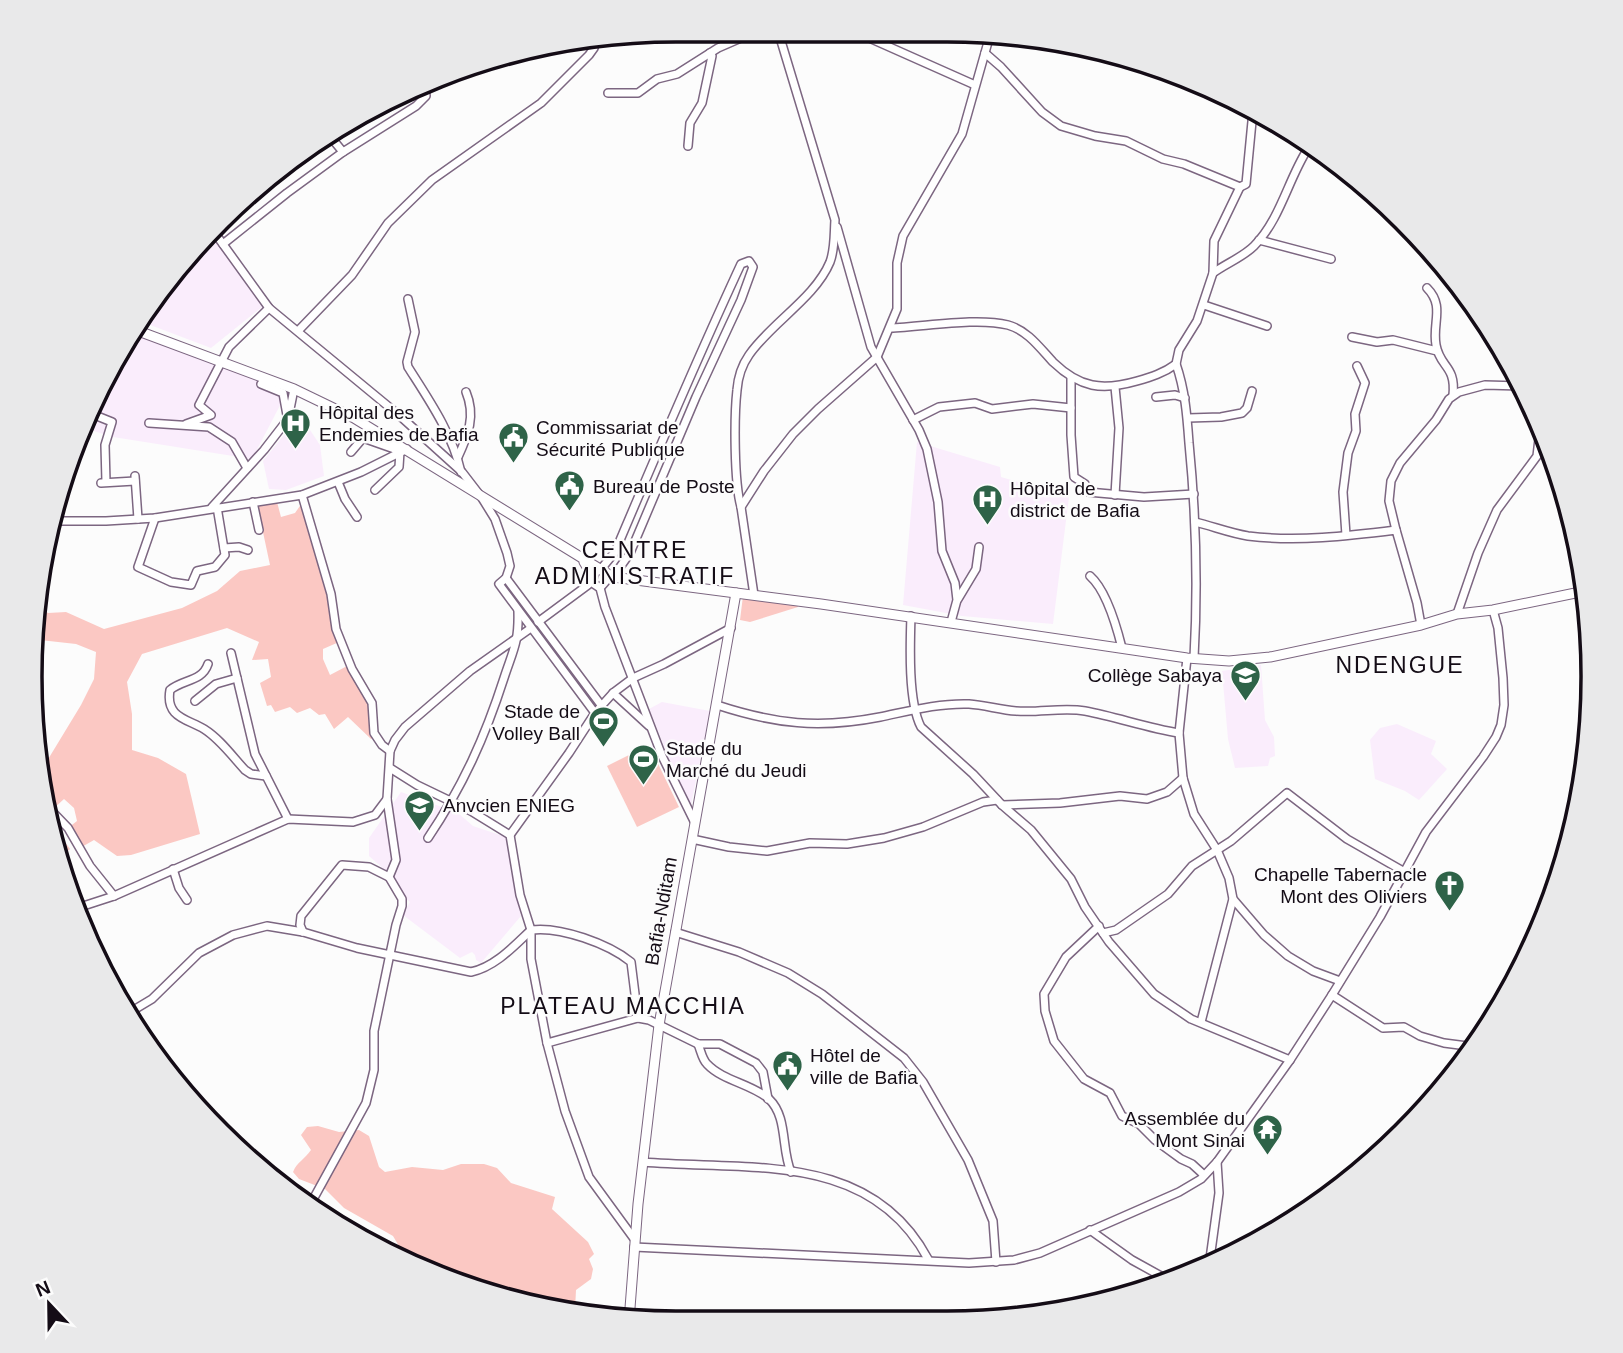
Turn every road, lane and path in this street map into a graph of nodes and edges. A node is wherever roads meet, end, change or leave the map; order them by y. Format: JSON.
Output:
{"nodes":[{"id":1,"x":734,"y":42,"type":"edge"},
{"id":2,"x":781,"y":42,"type":"edge"},
{"id":3,"x":878,"y":42,"type":"edge"},
{"id":4,"x":988,"y":43,"type":"edge"},
{"id":5,"x":594,"y":47,"type":"edge"},
{"id":6,"x":710,"y":53,"type":"junction"},
{"id":7,"x":985,"y":53,"type":"junction"},
{"id":8,"x":975,"y":85,"type":"junction"},
{"id":9,"x":608,"y":93,"type":"dead end"},
{"id":10,"x":426,"y":94,"type":"edge"},
{"id":11,"x":1252,"y":121,"type":"edge"},
{"id":12,"x":335,"y":142,"type":"edge"},
{"id":13,"x":688,"y":146,"type":"dead end"},
{"id":14,"x":344,"y":152,"type":"junction"},
{"id":15,"x":1305,"y":153,"type":"edge"},
{"id":16,"x":1240,"y":187,"type":"junction"},
{"id":17,"x":835,"y":220,"type":"junction"},
{"id":18,"x":218,"y":238,"type":"edge"},
{"id":19,"x":1259,"y":240,"type":"junction"},
{"id":20,"x":223,"y":244,"type":"junction"},
{"id":21,"x":1331,"y":259,"type":"dead end"},
{"id":22,"x":1213,"y":273,"type":"junction"},
{"id":23,"x":1427,"y":288,"type":"dead end"},
{"id":24,"x":408,"y":299,"type":"dead end"},
{"id":25,"x":1204,"y":305,"type":"junction"},
{"id":26,"x":269,"y":308,"type":"junction"},
{"id":27,"x":1267,"y":326,"type":"dead end"},
{"id":28,"x":890,"y":328,"type":"junction"},
{"id":29,"x":298,"y":331,"type":"junction"},
{"id":30,"x":143,"y":333,"type":"edge"},
{"id":31,"x":1352,"y":337,"type":"dead end"},
{"id":32,"x":1437,"y":351,"type":"junction"},
{"id":33,"x":877,"y":357,"type":"junction"},
{"id":34,"x":220,"y":362,"type":"junction"},
{"id":35,"x":1176,"y":364,"type":"junction"},
{"id":36,"x":1357,"y":366,"type":"dead end"},
{"id":37,"x":1071,"y":377,"type":"junction"},
{"id":38,"x":261,"y":384,"type":"dead end"},
{"id":39,"x":1510,"y":386,"type":"edge"},
{"id":40,"x":1115,"y":387,"type":"junction"},
{"id":41,"x":294,"y":389,"type":"junction"},
{"id":42,"x":1252,"y":391,"type":"dead end"},
{"id":43,"x":466,"y":392,"type":"dead end"},
{"id":44,"x":1453,"y":395,"type":"junction"},
{"id":45,"x":1156,"y":397,"type":"dead end"},
{"id":46,"x":1185,"y":398,"type":"junction"},
{"id":47,"x":1071,"y":408,"type":"junction"},
{"id":48,"x":98,"y":416,"type":"edge"},
{"id":49,"x":1188,"y":418,"type":"junction"},
{"id":50,"x":288,"y":419,"type":"junction"},
{"id":51,"x":913,"y":420,"type":"junction"},
{"id":52,"x":149,"y":423,"type":"dead end"},
{"id":53,"x":186,"y":424,"type":"junction"},
{"id":54,"x":1538,"y":448,"type":"edge"},
{"id":55,"x":404,"y":450,"type":"junction"},
{"id":56,"x":351,"y":452,"type":"dead end"},
{"id":57,"x":458,"y":457,"type":"junction"},
{"id":58,"x":247,"y":468,"type":"junction"},
{"id":59,"x":461,"y":472,"type":"junction"},
{"id":60,"x":338,"y":482,"type":"junction"},
{"id":61,"x":375,"y":490,"type":"dead end"},
{"id":62,"x":1194,"y":494,"type":"junction"},
{"id":63,"x":302,"y":495,"type":"junction"},
{"id":64,"x":1115,"y":495,"type":"junction"},
{"id":65,"x":482,"y":498,"type":"junction"},
{"id":66,"x":253,"y":502,"type":"junction"},
{"id":67,"x":214,"y":507,"type":"junction"},
{"id":68,"x":741,"y":507,"type":"junction"},
{"id":69,"x":357,"y":517,"type":"dead end"},
{"id":70,"x":155,"y":518,"type":"junction"},
{"id":71,"x":138,"y":519,"type":"junction"},
{"id":72,"x":62,"y":521,"type":"edge"},
{"id":73,"x":1195,"y":522,"type":"junction"},
{"id":74,"x":259,"y":530,"type":"dead end"},
{"id":75,"x":1396,"y":530,"type":"junction"},
{"id":76,"x":1346,"y":535,"type":"junction"},
{"id":77,"x":979,"y":547,"type":"dead end"},
{"id":78,"x":224,"y":548,"type":"junction"},
{"id":79,"x":248,"y":550,"type":"dead end"},
{"id":80,"x":580,"y":558,"type":"junction"},
{"id":81,"x":601,"y":569,"type":"junction"},
{"id":82,"x":613,"y":576,"type":"junction"},
{"id":83,"x":1090,"y":576,"type":"dead end"},
{"id":84,"x":506,"y":578,"type":"junction"},
{"id":85,"x":592,"y":579,"type":"junction"},
{"id":86,"x":600,"y":588,"type":"junction"},
{"id":87,"x":736,"y":593,"type":"junction"},
{"id":88,"x":1576,"y":594,"type":"edge"},
{"id":89,"x":754,"y":595,"type":"junction"},
{"id":90,"x":957,"y":600,"type":"junction"},
{"id":91,"x":1493,"y":610,"type":"junction"},
{"id":92,"x":518,"y":611,"type":"junction"},
{"id":93,"x":1457,"y":614,"type":"junction"},
{"id":94,"x":912,"y":617,"type":"junction"},
{"id":95,"x":951,"y":622,"type":"junction"},
{"id":96,"x":533,"y":623,"type":"junction"},
{"id":97,"x":1421,"y":625,"type":"junction"},
{"id":98,"x":731,"y":628,"type":"junction"},
{"id":99,"x":519,"y":636,"type":"junction"},
{"id":100,"x":1122,"y":648,"type":"junction"},
{"id":101,"x":231,"y":653,"type":"dead end"},
{"id":102,"x":1190,"y":658,"type":"junction"},
{"id":103,"x":208,"y":664,"type":"dead end"},
{"id":104,"x":237,"y":678,"type":"junction"},
{"id":105,"x":632,"y":678,"type":"junction"},
{"id":106,"x":613,"y":693,"type":"junction"},
{"id":107,"x":195,"y":701,"type":"dead end"},
{"id":108,"x":601,"y":705,"type":"junction"},
{"id":109,"x":718,"y":705,"type":"junction"},
{"id":110,"x":915,"y":709,"type":"junction"},
{"id":111,"x":595,"y":713,"type":"junction"},
{"id":112,"x":652,"y":729,"type":"junction"},
{"id":113,"x":1179,"y":733,"type":"junction"},
{"id":114,"x":390,"y":751,"type":"junction"},
{"id":115,"x":390,"y":768,"type":"junction"},
{"id":116,"x":266,"y":776,"type":"junction"},
{"id":117,"x":1183,"y":778,"type":"junction"},
{"id":118,"x":984,"y":786,"type":"junction"},
{"id":119,"x":387,"y":799,"type":"junction"},
{"id":120,"x":452,"y":801,"type":"junction"},
{"id":121,"x":983,"y":802,"type":"junction"},
{"id":122,"x":999,"y":803,"type":"junction"},
{"id":123,"x":58,"y":818,"type":"edge"},
{"id":124,"x":288,"y":819,"type":"junction"},
{"id":125,"x":695,"y":823,"type":"junction"},
{"id":126,"x":510,"y":835,"type":"junction"},
{"id":127,"x":428,"y":838,"type":"dead end"},
{"id":128,"x":692,"y":839,"type":"junction"},
{"id":129,"x":1217,"y":850,"type":"junction"},
{"id":130,"x":173,"y":869,"type":"junction"},
{"id":131,"x":1403,"y":871,"type":"junction"},
{"id":132,"x":389,"y":877,"type":"junction"},
{"id":133,"x":114,"y":896,"type":"junction"},
{"id":134,"x":1233,"y":899,"type":"junction"},
{"id":135,"x":187,"y":900,"type":"dead end"},
{"id":136,"x":85,"y":906,"type":"edge"},
{"id":137,"x":531,"y":930,"type":"junction"},
{"id":138,"x":1101,"y":930,"type":"junction"},
{"id":139,"x":303,"y":932,"type":"junction"},
{"id":140,"x":675,"y":932,"type":"junction"},
{"id":141,"x":390,"y":956,"type":"junction"},
{"id":142,"x":1340,"y":981,"type":"junction"},
{"id":143,"x":1332,"y":995,"type":"junction"},
{"id":144,"x":136,"y":1009,"type":"edge"},
{"id":145,"x":638,"y":1018,"type":"junction"},
{"id":146,"x":1201,"y":1022,"type":"junction"},
{"id":147,"x":659,"y":1025,"type":"junction"},
{"id":148,"x":547,"y":1043,"type":"junction"},
{"id":149,"x":698,"y":1044,"type":"junction"},
{"id":150,"x":1462,"y":1045,"type":"edge"},
{"id":151,"x":1290,"y":1060,"type":"junction"},
{"id":152,"x":768,"y":1099,"type":"junction"},
{"id":153,"x":643,"y":1162,"type":"junction"},
{"id":154,"x":1217,"y":1162,"type":"junction"},
{"id":155,"x":791,"y":1172,"type":"junction"},
{"id":156,"x":1204,"y":1175,"type":"junction"},
{"id":157,"x":314,"y":1197,"type":"edge"},
{"id":158,"x":1090,"y":1230,"type":"junction"},
{"id":159,"x":635,"y":1243,"type":"junction"},
{"id":160,"x":1211,"y":1253,"type":"edge"},
{"id":161,"x":928,"y":1259,"type":"junction"},
{"id":162,"x":996,"y":1262,"type":"junction"},
{"id":163,"x":1158,"y":1274,"type":"edge"},
{"id":164,"x":630,"y":1310,"type":"edge"}],
"edges":[{"from":1,"to":6,"type":"street"},
{"from":2,"to":17,"type":"street"},
{"from":3,"to":8,"type":"street"},
{"from":4,"to":7,"type":"street"},
{"from":5,"to":29,"type":"street"},
{"from":6,"to":9,"type":"street"},
{"from":6,"to":13,"type":"street"},
{"from":7,"to":8,"type":"street"},
{"from":7,"to":16,"type":"street"},
{"from":8,"to":28,"type":"street"},
{"from":10,"to":14,"type":"street"},
{"from":11,"to":16,"type":"street"},
{"from":12,"to":14,"type":"street"},
{"from":14,"to":20,"type":"street"},
{"from":15,"to":19,"type":"street"},
{"from":16,"to":22,"type":"street"},
{"from":17,"to":33,"type":"street"},
{"from":17,"to":68,"type":"street"},
{"from":18,"to":20,"type":"street"},
{"from":19,"to":21,"type":"street"},
{"from":19,"to":22,"type":"street"},
{"from":20,"to":26,"type":"street"},
{"from":22,"to":25,"type":"street"},
{"from":23,"to":32,"type":"street"},
{"from":24,"to":57,"type":"street"},
{"from":25,"to":27,"type":"street"},
{"from":25,"to":35,"type":"street"},
{"from":26,"to":29,"type":"street"},
{"from":26,"to":34,"type":"street"},
{"from":28,"to":33,"type":"street"},
{"from":28,"to":37,"type":"street"},
{"from":29,"to":59,"type":"street"},
{"from":30,"to":34,"type":"main road"},
{"from":31,"to":32,"type":"street"},
{"from":32,"to":44,"type":"street"},
{"from":33,"to":51,"type":"street"},
{"from":33,"to":68,"type":"street"},
{"from":34,"to":41,"type":"main road"},
{"from":34,"to":53,"type":"street"},
{"from":35,"to":40,"type":"street"},
{"from":35,"to":46,"type":"street"},
{"from":36,"to":76,"type":"street"},
{"from":37,"to":40,"type":"street"},
{"from":37,"to":47,"type":"street"},
{"from":38,"to":50,"type":"street"},
{"from":39,"to":44,"type":"street"},
{"from":40,"to":64,"type":"street"},
{"from":41,"to":50,"type":"street"},
{"from":41,"to":55,"type":"main road"},
{"from":42,"to":49,"type":"street"},
{"from":43,"to":57,"type":"street"},
{"from":44,"to":75,"type":"street"},
{"from":45,"to":46,"type":"street"},
{"from":46,"to":49,"type":"street"},
{"from":47,"to":51,"type":"street"},
{"from":47,"to":64,"type":"street"},
{"from":48,"to":71,"type":"street"},
{"from":49,"to":62,"type":"street"},
{"from":50,"to":58,"type":"street"},
{"from":51,"to":90,"type":"street"},
{"from":52,"to":53,"type":"street"},
{"from":53,"to":58,"type":"street"},
{"from":54,"to":93,"type":"street"},
{"from":55,"to":56,"type":"street"},
{"from":55,"to":60,"type":"street"},
{"from":55,"to":61,"type":"street"},
{"from":55,"to":65,"type":"main road"},
{"from":57,"to":59,"type":"street"},
{"from":58,"to":67,"type":"street"},
{"from":59,"to":65,"type":"street"},
{"from":60,"to":63,"type":"street"},
{"from":60,"to":69,"type":"street"},
{"from":62,"to":64,"type":"street"},
{"from":62,"to":73,"type":"street"},
{"from":63,"to":66,"type":"street"},
{"from":63,"to":114,"type":"street"},
{"from":65,"to":80,"type":"main road"},
{"from":65,"to":84,"type":"street"},
{"from":66,"to":67,"type":"street"},
{"from":66,"to":74,"type":"street"},
{"from":67,"to":70,"type":"street"},
{"from":67,"to":78,"type":"street"},
{"from":68,"to":89,"type":"street"},
{"from":70,"to":71,"type":"street"},
{"from":70,"to":78,"type":"street"},
{"from":71,"to":72,"type":"street"},
{"from":73,"to":76,"type":"street"},
{"from":73,"to":102,"type":"street"},
{"from":75,"to":76,"type":"street"},
{"from":75,"to":97,"type":"street"},
{"from":77,"to":90,"type":"street"},
{"from":78,"to":79,"type":"street"},
{"from":80,"to":81,"type":"main road"},
{"from":80,"to":85,"type":"main road"},
{"from":81,"to":82,"type":"main road"},
{"from":81,"to":82,"type":"street"},
{"from":81,"to":85,"type":"street"},
{"from":82,"to":86,"type":"street"},
{"from":82,"to":87,"type":"main road"},
{"from":83,"to":100,"type":"street"},
{"from":84,"to":92,"type":"street"},
{"from":84,"to":96,"type":"street"},
{"from":85,"to":86,"type":"street"},
{"from":85,"to":96,"type":"street"},
{"from":86,"to":105,"type":"street"},
{"from":87,"to":89,"type":"main road"},
{"from":87,"to":98,"type":"main road","name":"Bafia-Nditam"},
{"from":88,"to":91,"type":"main road"},
{"from":89,"to":94,"type":"main road"},
{"from":90,"to":95,"type":"street"},
{"from":91,"to":93,"type":"main road"},
{"from":91,"to":131,"type":"street"},
{"from":92,"to":96,"type":"street"},
{"from":92,"to":99,"type":"street"},
{"from":93,"to":97,"type":"main road"},
{"from":94,"to":95,"type":"main road"},
{"from":94,"to":110,"type":"street"},
{"from":95,"to":100,"type":"main road"},
{"from":96,"to":99,"type":"street"},
{"from":96,"to":108,"type":"street"},
{"from":96,"to":111,"type":"street"},
{"from":97,"to":102,"type":"main road"},
{"from":98,"to":105,"type":"street"},
{"from":98,"to":109,"type":"main road","name":"Bafia-Nditam"},
{"from":99,"to":114,"type":"street"},
{"from":99,"to":120,"type":"street"},
{"from":100,"to":102,"type":"main road"},
{"from":101,"to":104,"type":"street"},
{"from":102,"to":113,"type":"street"},
{"from":103,"to":116,"type":"street"},
{"from":104,"to":107,"type":"street"},
{"from":104,"to":116,"type":"street"},
{"from":105,"to":106,"type":"street"},
{"from":105,"to":112,"type":"street"},
{"from":106,"to":108,"type":"street"},
{"from":106,"to":112,"type":"street"},
{"from":108,"to":111,"type":"street"},
{"from":109,"to":110,"type":"street"},
{"from":109,"to":125,"type":"main road","name":"Bafia-Nditam"},
{"from":110,"to":113,"type":"street"},
{"from":110,"to":118,"type":"street"},
{"from":111,"to":126,"type":"street"},
{"from":112,"to":125,"type":"street"},
{"from":113,"to":117,"type":"street"},
{"from":114,"to":115,"type":"street"},
{"from":115,"to":119,"type":"street"},
{"from":115,"to":120,"type":"street"},
{"from":116,"to":124,"type":"street"},
{"from":117,"to":122,"type":"street"},
{"from":117,"to":129,"type":"street"},
{"from":118,"to":121,"type":"street"},
{"from":118,"to":122,"type":"street"},
{"from":119,"to":124,"type":"street"},
{"from":119,"to":132,"type":"street"},
{"from":120,"to":126,"type":"street"},
{"from":120,"to":127,"type":"street"},
{"from":121,"to":122,"type":"street"},
{"from":121,"to":128,"type":"street"},
{"from":122,"to":138,"type":"street"},
{"from":123,"to":133,"type":"street"},
{"from":124,"to":130,"type":"street"},
{"from":125,"to":128,"type":"main road","name":"Bafia-Nditam"},
{"from":126,"to":137,"type":"street"},
{"from":128,"to":140,"type":"main road","name":"Bafia-Nditam"},
{"from":129,"to":131,"type":"street"},
{"from":129,"to":134,"type":"street"},
{"from":129,"to":138,"type":"street"},
{"from":130,"to":133,"type":"street"},
{"from":130,"to":135,"type":"street"},
{"from":131,"to":142,"type":"street"},
{"from":132,"to":139,"type":"street"},
{"from":132,"to":141,"type":"street"},
{"from":133,"to":136,"type":"street"},
{"from":134,"to":142,"type":"street"},
{"from":134,"to":146,"type":"street"},
{"from":137,"to":141,"type":"street"},
{"from":137,"to":145,"type":"street"},
{"from":137,"to":148,"type":"street"},
{"from":138,"to":146,"type":"street"},
{"from":138,"to":156,"type":"street"},
{"from":139,"to":141,"type":"street"},
{"from":139,"to":144,"type":"street"},
{"from":140,"to":147,"type":"main road","name":"Bafia-Nditam"},
{"from":140,"to":162,"type":"street"},
{"from":141,"to":157,"type":"street"},
{"from":142,"to":143,"type":"street"},
{"from":143,"to":150,"type":"street"},
{"from":143,"to":151,"type":"street"},
{"from":145,"to":147,"type":"street"},
{"from":145,"to":148,"type":"street"},
{"from":146,"to":151,"type":"street"},
{"from":147,"to":149,"type":"street"},
{"from":147,"to":153,"type":"main road","name":"Bafia-Nditam"},
{"from":148,"to":159,"type":"street"},
{"from":149,"to":152,"type":"street"},
{"from":149,"to":152,"type":"street"},
{"from":151,"to":154,"type":"street"},
{"from":152,"to":155,"type":"street"},
{"from":153,"to":155,"type":"street"},
{"from":153,"to":159,"type":"main road","name":"Bafia-Nditam"},
{"from":154,"to":156,"type":"street"},
{"from":154,"to":160,"type":"street"},
{"from":155,"to":161,"type":"street"},
{"from":156,"to":158,"type":"street"},
{"from":158,"to":162,"type":"street"},
{"from":158,"to":163,"type":"street"},
{"from":159,"to":161,"type":"street"},
{"from":159,"to":164,"type":"main road","name":"Bafia-Nditam"},
{"from":161,"to":162,"type":"street"}]}
